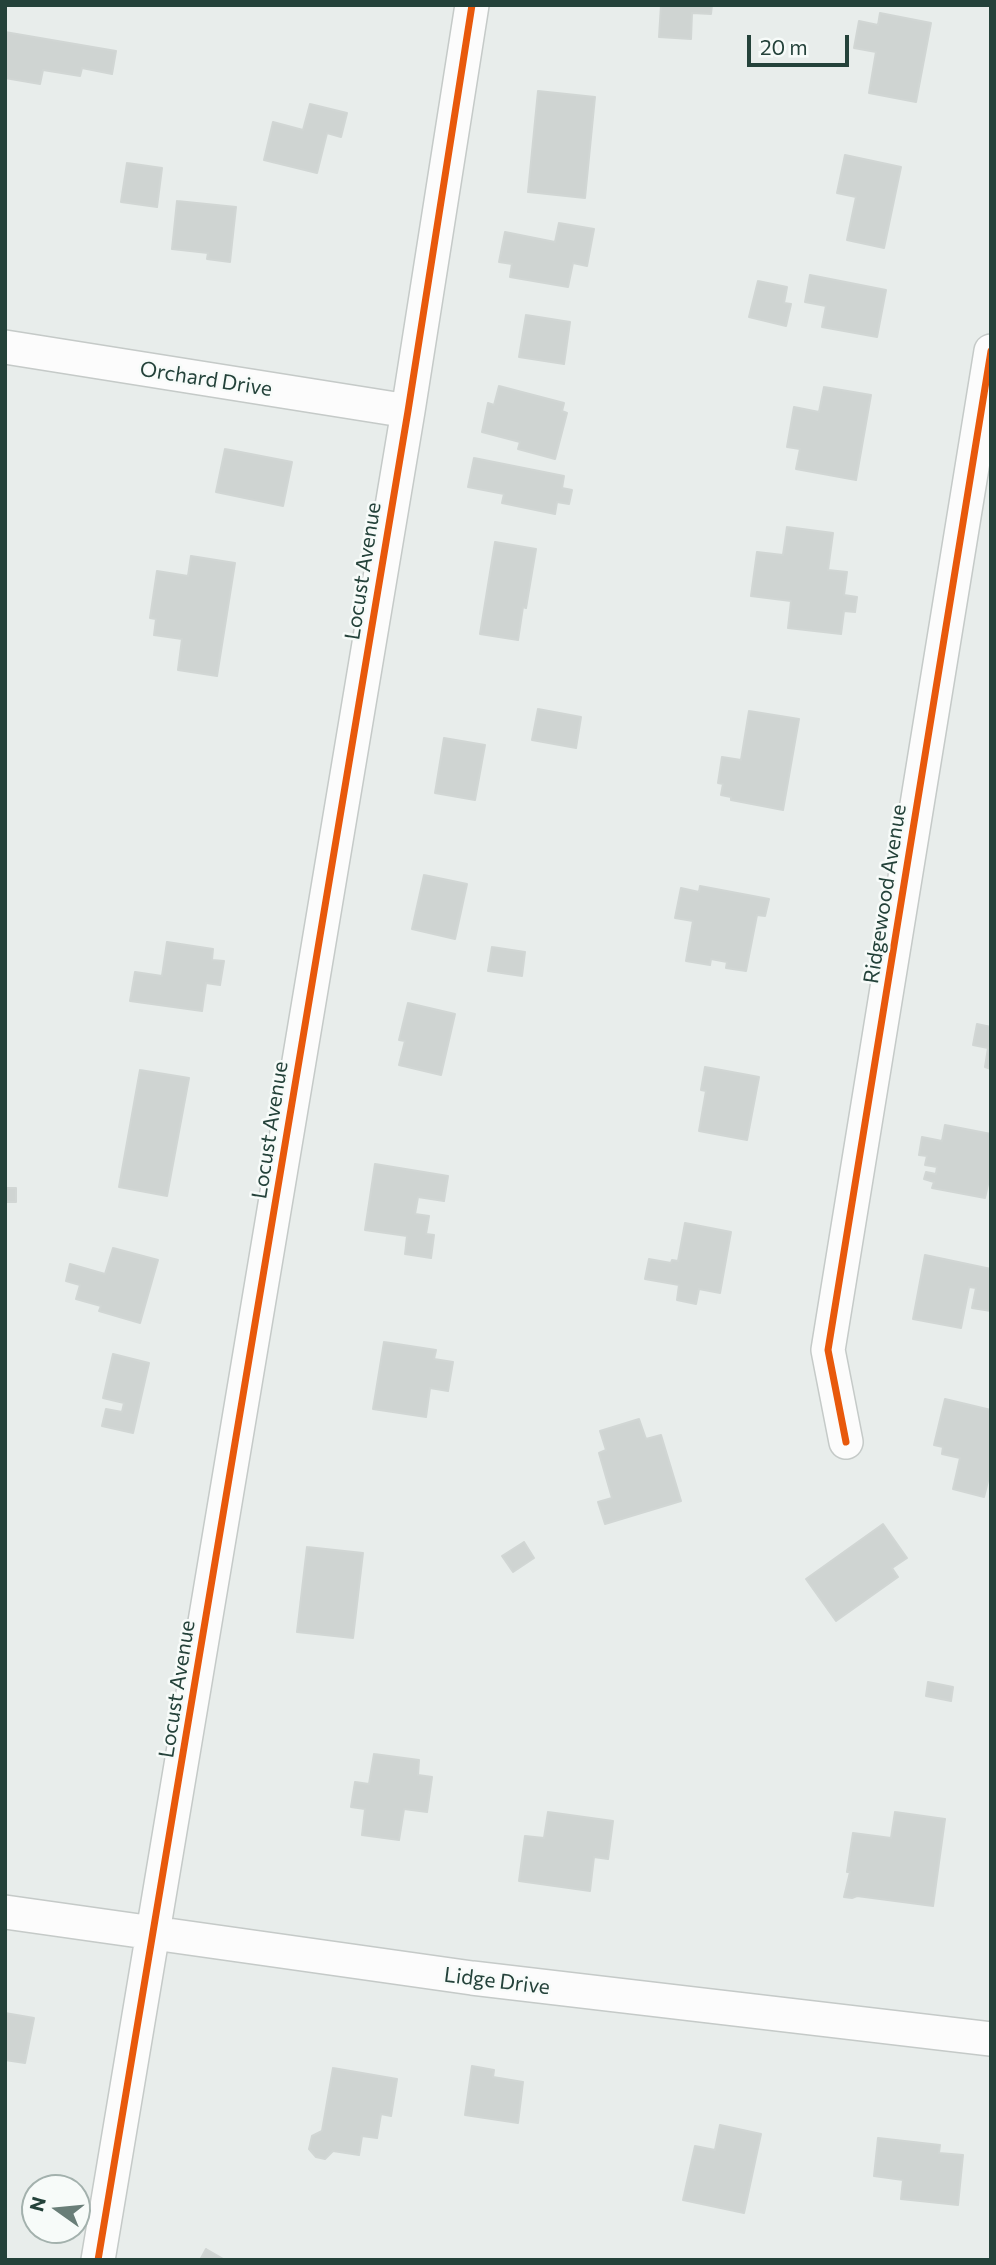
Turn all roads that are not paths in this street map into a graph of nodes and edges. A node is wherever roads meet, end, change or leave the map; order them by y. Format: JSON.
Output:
{"nodes":[{"id":1,"x":472,"y":5,"type":"edge"},
{"id":2,"x":5,"y":347,"type":"edge"},
{"id":3,"x":991,"y":351,"type":"edge"},
{"id":4,"x":408,"y":411,"type":"junction"},
{"id":5,"x":846,"y":1442,"type":"dead end"},
{"id":6,"x":5,"y":1912,"type":"edge"},
{"id":7,"x":154,"y":1934,"type":"junction"},
{"id":8,"x":991,"y":2039,"type":"edge"},
{"id":9,"x":98,"y":2260,"type":"edge"}],
"edges":[{"from":1,"to":4,"type":"street","name":"Locust Avenue"},
{"from":2,"to":4,"type":"street","name":"Orchard Drive"},
{"from":3,"to":5,"type":"street","name":"Ridgewood Avenue"},
{"from":4,"to":7,"type":"street","name":"Locust Avenue"},
{"from":6,"to":7,"type":"street","name":"Lidge Drive"},
{"from":7,"to":8,"type":"street","name":"Lidge Drive"},
{"from":7,"to":9,"type":"street","name":"Locust Avenue"}]}
